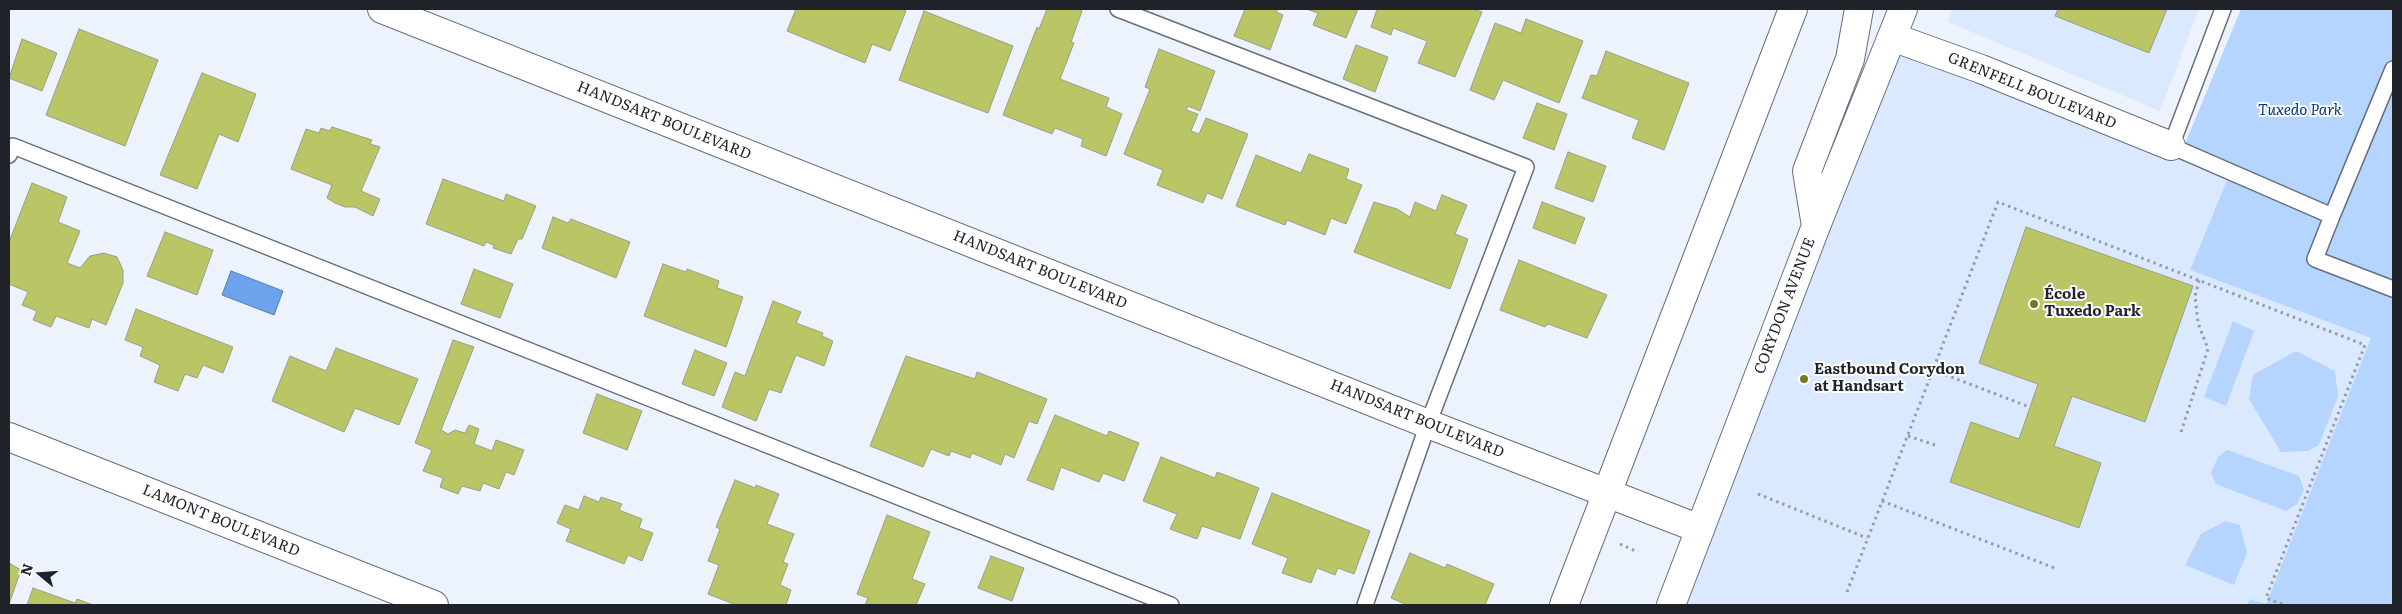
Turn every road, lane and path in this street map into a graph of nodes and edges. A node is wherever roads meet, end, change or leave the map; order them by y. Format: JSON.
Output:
{"nodes":[{"id":1,"x":382,"y":9,"type":"edge"},
{"id":2,"x":1118,"y":9,"type":"edge"},
{"id":3,"x":1793,"y":9,"type":"edge"},
{"id":4,"x":1859,"y":9,"type":"edge"},
{"id":5,"x":1903,"y":9,"type":"edge"},
{"id":6,"x":2223,"y":9,"type":"edge"},
{"id":7,"x":1892,"y":37,"type":"junction"},
{"id":8,"x":2393,"y":69,"type":"edge"},
{"id":9,"x":2170,"y":146,"type":"junction"},
{"id":10,"x":9,"y":155,"type":"edge"},
{"id":11,"x":2332,"y":216,"type":"junction"},
{"id":12,"x":1816,"y":226,"type":"junction"},
{"id":13,"x":2198,"y":280,"type":"junction"},
{"id":14,"x":2393,"y":290,"type":"edge"},
{"id":15,"x":1933,"y":370,"type":"junction"},
{"id":16,"x":2027,"y":406,"type":"dead end"},
{"id":17,"x":1428,"y":424,"type":"junction"},
{"id":18,"x":2181,"y":432,"type":"dead end"},
{"id":19,"x":1908,"y":436,"type":"junction"},
{"id":20,"x":9,"y":437,"type":"edge"},
{"id":21,"x":1935,"y":446,"type":"dead end"},
{"id":22,"x":1607,"y":494,"type":"junction"},
{"id":23,"x":1758,"y":494,"type":"dead end"},
{"id":24,"x":1882,"y":501,"type":"junction"},
{"id":25,"x":1700,"y":529,"type":"junction"},
{"id":26,"x":1868,"y":538,"type":"junction"},
{"id":27,"x":1610,"y":540,"type":"dead end"},
{"id":28,"x":1638,"y":552,"type":"dead end"},
{"id":29,"x":2057,"y":569,"type":"dead end"},
{"id":30,"x":1847,"y":592,"type":"dead end"},
{"id":31,"x":434,"y":605,"type":"edge"},
{"id":32,"x":1171,"y":605,"type":"edge"},
{"id":33,"x":1365,"y":605,"type":"edge"},
{"id":34,"x":1564,"y":605,"type":"edge"},
{"id":35,"x":1671,"y":605,"type":"edge"},
{"id":36,"x":2284,"y":605,"type":"edge"}],
"edges":[{"from":1,"to":17,"type":"street","name":"HANDSART BOULEVARD"},
{"from":2,"to":17,"type":"lane"},
{"from":3,"to":22,"type":"street"},
{"from":4,"to":12,"type":"street"},
{"from":5,"to":7,"type":"street","name":"CORYDON AVENUE"},
{"from":6,"to":9,"type":"lane"},
{"from":7,"to":9,"type":"street","name":"GRENFELL BOULEVARD"},
{"from":7,"to":12,"type":"street","name":"CORYDON AVENUE"},
{"from":8,"to":11,"type":"lane"},
{"from":9,"to":11,"type":"lane"},
{"from":10,"to":32,"type":"lane"},
{"from":11,"to":14,"type":"lane"},
{"from":12,"to":25,"type":"street","name":"CORYDON AVENUE"},
{"from":13,"to":15,"type":"path"},
{"from":13,"to":18,"type":"path"},
{"from":13,"to":36,"type":"path"},
{"from":15,"to":16,"type":"path"},
{"from":15,"to":19,"type":"path"},
{"from":17,"to":22,"type":"street","name":"HANDSART BOULEVARD"},
{"from":17,"to":33,"type":"lane"},
{"from":19,"to":21,"type":"path"},
{"from":19,"to":24,"type":"path"},
{"from":20,"to":31,"type":"street","name":"LAMONT BOULEVARD"},
{"from":22,"to":25,"type":"street","name":"HANDSART BOULEVARD"},
{"from":22,"to":34,"type":"street"},
{"from":23,"to":26,"type":"path"},
{"from":24,"to":26,"type":"path"},
{"from":24,"to":29,"type":"path"},
{"from":25,"to":35,"type":"street","name":"CORYDON AVENUE"},
{"from":26,"to":30,"type":"path"},
{"from":27,"to":28,"type":"path"}]}
